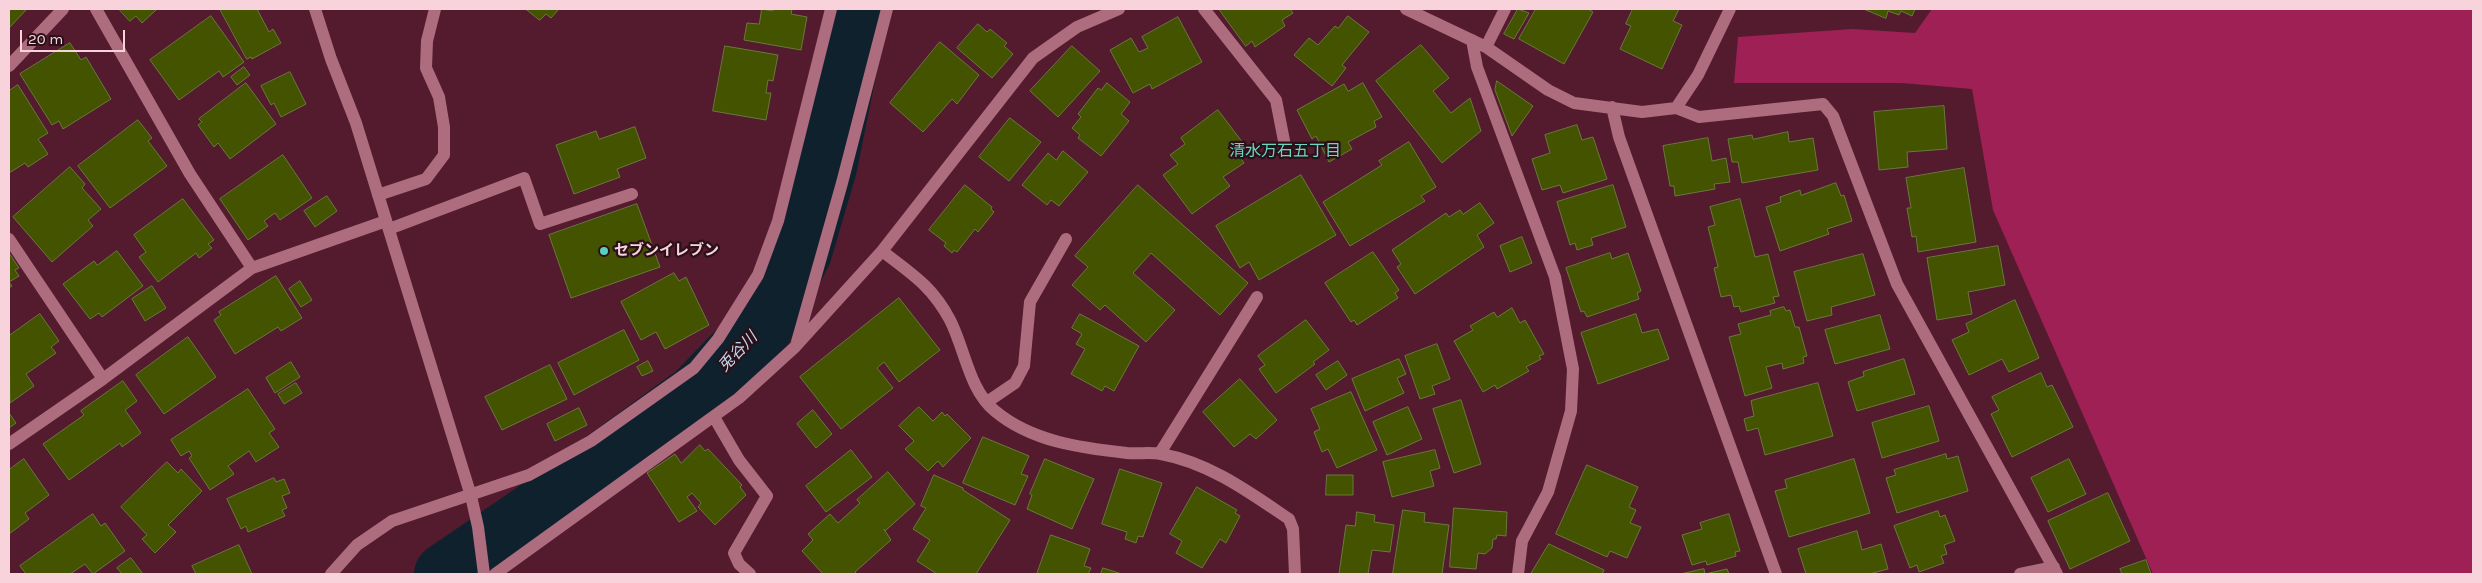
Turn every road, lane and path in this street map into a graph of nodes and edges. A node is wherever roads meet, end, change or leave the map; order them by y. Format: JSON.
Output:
{"nodes":[{"id":1,"x":63,"y":9,"type":"edge"},
{"id":2,"x":96,"y":9,"type":"edge"},
{"id":3,"x":316,"y":9,"type":"edge"},
{"id":4,"x":435,"y":9,"type":"edge"},
{"id":5,"x":831,"y":9,"type":"edge"},
{"id":6,"x":887,"y":9,"type":"edge"},
{"id":7,"x":1119,"y":9,"type":"edge"},
{"id":8,"x":1204,"y":9,"type":"edge"},
{"id":9,"x":1406,"y":9,"type":"edge"},
{"id":10,"x":1505,"y":9,"type":"edge"},
{"id":11,"x":1730,"y":9,"type":"edge"},
{"id":12,"x":1472,"y":40,"type":"junction"},
{"id":13,"x":1486,"y":47,"type":"junction"},
{"id":14,"x":9,"y":66,"type":"edge"},
{"id":15,"x":1612,"y":107,"type":"junction"},
{"id":16,"x":1676,"y":108,"type":"junction"},
{"id":17,"x":1286,"y":151,"type":"dead end"},
{"id":18,"x":632,"y":194,"type":"dead end"},
{"id":19,"x":378,"y":195,"type":"junction"},
{"id":20,"x":387,"y":225,"type":"junction"},
{"id":21,"x":9,"y":240,"type":"edge"},
{"id":22,"x":1066,"y":240,"type":"dead end"},
{"id":23,"x":882,"y":251,"type":"junction"},
{"id":24,"x":252,"y":268,"type":"junction"},
{"id":25,"x":1257,"y":297,"type":"dead end"},
{"id":26,"x":796,"y":347,"type":"junction"},
{"id":27,"x":103,"y":379,"type":"junction"},
{"id":28,"x":987,"y":402,"type":"junction"},
{"id":29,"x":714,"y":417,"type":"junction"},
{"id":30,"x":9,"y":444,"type":"edge"},
{"id":31,"x":1160,"y":453,"type":"junction"},
{"id":32,"x":471,"y":496,"type":"junction"},
{"id":33,"x":2056,"y":571,"type":"edge"},
{"id":34,"x":487,"y":573,"type":"edge"},
{"id":35,"x":331,"y":574,"type":"edge"},
{"id":36,"x":750,"y":574,"type":"edge"},
{"id":37,"x":1296,"y":574,"type":"edge"},
{"id":38,"x":1518,"y":574,"type":"edge"},
{"id":39,"x":1776,"y":574,"type":"edge"},
{"id":40,"x":2020,"y":574,"type":"edge"}],
"edges":[{"from":1,"to":14,"type":"street"},
{"from":2,"to":24,"type":"street"},
{"from":3,"to":19,"type":"street"},
{"from":4,"to":19,"type":"street"},
{"from":5,"to":32,"type":"street"},
{"from":6,"to":26,"type":"street"},
{"from":7,"to":23,"type":"street"},
{"from":8,"to":17,"type":"street"},
{"from":9,"to":12,"type":"street"},
{"from":10,"to":13,"type":"street"},
{"from":11,"to":16,"type":"street"},
{"from":12,"to":13,"type":"street"},
{"from":12,"to":38,"type":"street"},
{"from":13,"to":15,"type":"street"},
{"from":15,"to":16,"type":"street"},
{"from":15,"to":39,"type":"street"},
{"from":16,"to":33,"type":"street"},
{"from":18,"to":20,"type":"street"},
{"from":19,"to":20,"type":"street"},
{"from":20,"to":24,"type":"street"},
{"from":20,"to":32,"type":"street"},
{"from":21,"to":27,"type":"street"},
{"from":22,"to":28,"type":"street"},
{"from":23,"to":26,"type":"street"},
{"from":23,"to":28,"type":"street"},
{"from":24,"to":27,"type":"street"},
{"from":25,"to":31,"type":"street"},
{"from":26,"to":29,"type":"street"},
{"from":27,"to":30,"type":"street"},
{"from":28,"to":31,"type":"street"},
{"from":29,"to":34,"type":"street"},
{"from":29,"to":36,"type":"street"},
{"from":31,"to":37,"type":"street"},
{"from":32,"to":34,"type":"street"},
{"from":32,"to":35,"type":"street"},
{"from":33,"to":40,"type":"street"}]}
